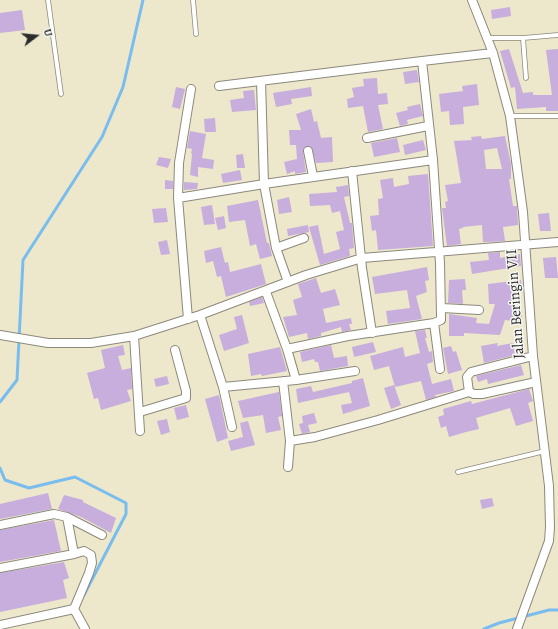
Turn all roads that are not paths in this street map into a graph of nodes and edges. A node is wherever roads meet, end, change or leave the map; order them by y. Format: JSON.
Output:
{"nodes":[{"id":1,"x":48,"y":0,"type":"edge"},
{"id":2,"x":193,"y":0,"type":"edge"},
{"id":3,"x":472,"y":0,"type":"edge"},
{"id":4,"x":196,"y":34,"type":"dead end"},
{"id":5,"x":558,"y":35,"type":"edge"},
{"id":6,"x":488,"y":38,"type":"junction"},
{"id":7,"x":523,"y":38,"type":"junction"},
{"id":8,"x":493,"y":54,"type":"junction"},
{"id":9,"x":422,"y":61,"type":"junction"},
{"id":10,"x":526,"y":78,"type":"dead end"},
{"id":11,"x":261,"y":81,"type":"junction"},
{"id":12,"x":219,"y":86,"type":"dead end"},
{"id":13,"x":191,"y":89,"type":"dead end"},
{"id":14,"x":61,"y":94,"type":"dead end"},
{"id":15,"x":510,"y":116,"type":"junction"},
{"id":16,"x":558,"y":116,"type":"edge"},
{"id":17,"x":428,"y":126,"type":"junction"},
{"id":18,"x":367,"y":138,"type":"dead end"},
{"id":19,"x":308,"y":151,"type":"dead end"},
{"id":20,"x":433,"y":160,"type":"junction"},
{"id":21,"x":352,"y":171,"type":"junction"},
{"id":22,"x":313,"y":176,"type":"junction"},
{"id":23,"x":264,"y":184,"type":"junction"},
{"id":24,"x":178,"y":198,"type":"junction"},
{"id":25,"x":304,"y":238,"type":"dead end"},
{"id":26,"x":558,"y":242,"type":"edge"},
{"id":27,"x":526,"y":245,"type":"junction"},
{"id":28,"x":276,"y":248,"type":"junction"},
{"id":29,"x":440,"y":257,"type":"junction"},
{"id":30,"x":362,"y":263,"type":"junction"},
{"id":31,"x":288,"y":282,"type":"junction"},
{"id":32,"x":268,"y":295,"type":"junction"},
{"id":33,"x":442,"y":308,"type":"junction"},
{"id":34,"x":479,"y":310,"type":"dead end"},
{"id":35,"x":200,"y":316,"type":"junction"},
{"id":36,"x":188,"y":319,"type":"junction"},
{"id":37,"x":434,"y":323,"type":"junction"},
{"id":38,"x":372,"y":333,"type":"junction"},
{"id":39,"x":0,"y":335,"type":"edge"},
{"id":40,"x":134,"y":336,"type":"junction"},
{"id":41,"x":287,"y":349,"type":"junction"},
{"id":42,"x":175,"y":350,"type":"dead end"},
{"id":43,"x":533,"y":356,"type":"junction"},
{"id":44,"x":440,"y":369,"type":"dead end"},
{"id":45,"x":355,"y":371,"type":"dead end"},
{"id":46,"x":296,"y":380,"type":"junction"},
{"id":47,"x":283,"y":381,"type":"junction"},
{"id":48,"x":536,"y":382,"type":"junction"},
{"id":49,"x":223,"y":387,"type":"junction"},
{"id":50,"x":469,"y":392,"type":"junction"},
{"id":51,"x":140,"y":412,"type":"junction"},
{"id":52,"x":232,"y":427,"type":"dead end"},
{"id":53,"x":140,"y":431,"type":"dead end"},
{"id":54,"x":290,"y":441,"type":"junction"},
{"id":55,"x":545,"y":451,"type":"junction"},
{"id":56,"x":288,"y":467,"type":"dead end"},
{"id":57,"x":458,"y":472,"type":"dead end"},
{"id":58,"x":67,"y":517,"type":"junction"},
{"id":59,"x":0,"y":525,"type":"edge"},
{"id":60,"x":102,"y":535,"type":"dead end"},
{"id":61,"x":74,"y":554,"type":"junction"},
{"id":62,"x":0,"y":568,"type":"edge"},
{"id":63,"x":74,"y":609,"type":"junction"},
{"id":64,"x":0,"y":625,"type":"edge"},
{"id":65,"x":518,"y":625,"type":"edge"},
{"id":66,"x":85,"y":629,"type":"edge"}],
"edges":[{"from":1,"to":14,"type":"lane"},
{"from":2,"to":4,"type":"lane"},
{"from":3,"to":6,"type":"street","name":"Jalan Beringin VII"},
{"from":5,"to":7,"type":"lane"},
{"from":6,"to":7,"type":"lane"},
{"from":6,"to":8,"type":"street","name":"Jalan Beringin VII"},
{"from":7,"to":10,"type":"lane"},
{"from":8,"to":9,"type":"street"},
{"from":8,"to":15,"type":"street","name":"Jalan Beringin VII"},
{"from":9,"to":11,"type":"street"},
{"from":9,"to":17,"type":"street"},
{"from":11,"to":12,"type":"street"},
{"from":11,"to":23,"type":"street"},
{"from":13,"to":24,"type":"street"},
{"from":15,"to":16,"type":"lane"},
{"from":15,"to":27,"type":"street","name":"Jalan Beringin VII"},
{"from":17,"to":18,"type":"street"},
{"from":17,"to":20,"type":"street"},
{"from":19,"to":22,"type":"street"},
{"from":20,"to":21,"type":"street"},
{"from":20,"to":29,"type":"street"},
{"from":21,"to":22,"type":"street"},
{"from":21,"to":30,"type":"street"},
{"from":22,"to":23,"type":"street"},
{"from":23,"to":24,"type":"street"},
{"from":23,"to":28,"type":"street"},
{"from":24,"to":36,"type":"street"},
{"from":25,"to":28,"type":"street"},
{"from":26,"to":27,"type":"street"},
{"from":27,"to":29,"type":"street"},
{"from":27,"to":43,"type":"street","name":"Jalan Beringin VII"},
{"from":28,"to":31,"type":"street"},
{"from":29,"to":30,"type":"street"},
{"from":29,"to":33,"type":"street"},
{"from":30,"to":31,"type":"street"},
{"from":30,"to":38,"type":"street"},
{"from":31,"to":32,"type":"street"},
{"from":32,"to":35,"type":"street"},
{"from":32,"to":41,"type":"street"},
{"from":33,"to":34,"type":"street"},
{"from":33,"to":37,"type":"street"},
{"from":35,"to":36,"type":"street"},
{"from":35,"to":49,"type":"street"},
{"from":36,"to":40,"type":"street"},
{"from":37,"to":38,"type":"street"},
{"from":37,"to":44,"type":"street"},
{"from":38,"to":41,"type":"street"},
{"from":39,"to":40,"type":"street"},
{"from":40,"to":51,"type":"street"},
{"from":41,"to":46,"type":"street"},
{"from":42,"to":51,"type":"street"},
{"from":43,"to":48,"type":"street","name":"Jalan Beringin VII"},
{"from":43,"to":50,"type":"street"},
{"from":45,"to":46,"type":"street"},
{"from":46,"to":47,"type":"street"},
{"from":47,"to":49,"type":"street"},
{"from":47,"to":54,"type":"street"},
{"from":48,"to":50,"type":"street"},
{"from":48,"to":55,"type":"street","name":"Jalan Beringin VII"},
{"from":49,"to":52,"type":"street"},
{"from":50,"to":54,"type":"street"},
{"from":51,"to":53,"type":"street"},
{"from":54,"to":56,"type":"street"},
{"from":55,"to":57,"type":"lane"},
{"from":55,"to":65,"type":"street","name":"Jalan Beringin VII"},
{"from":58,"to":59,"type":"street"},
{"from":58,"to":60,"type":"street"},
{"from":58,"to":61,"type":"street"},
{"from":61,"to":62,"type":"street"},
{"from":61,"to":63,"type":"street"},
{"from":63,"to":64,"type":"street"},
{"from":63,"to":66,"type":"street"}]}
